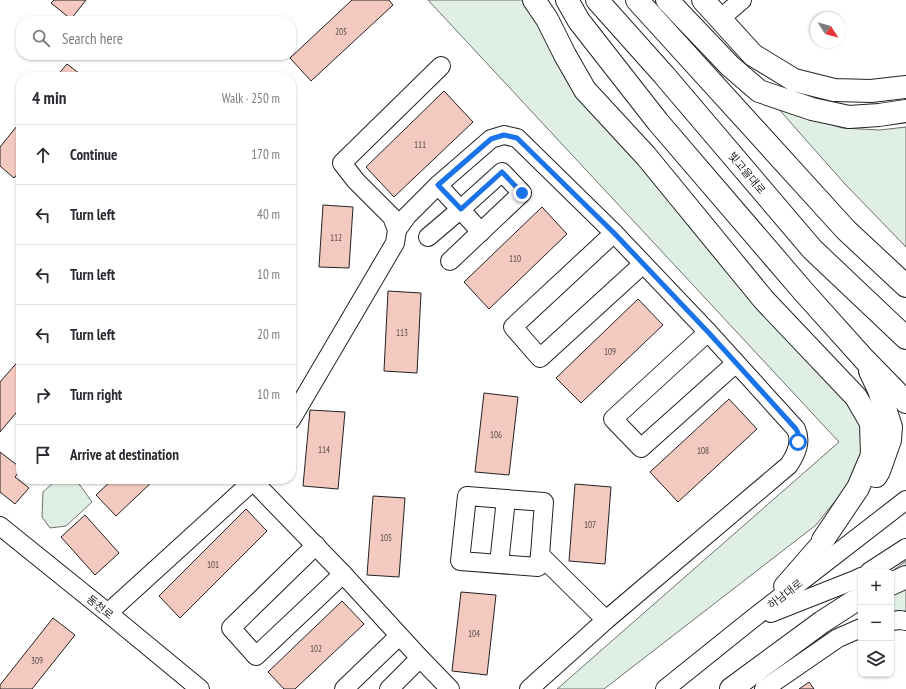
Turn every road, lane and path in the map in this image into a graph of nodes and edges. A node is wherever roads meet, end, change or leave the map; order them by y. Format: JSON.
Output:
{"nodes":[{"id":1,"x":534,"y":0,"type":"edge"},
{"id":2,"x":568,"y":0,"type":"edge"},
{"id":3,"x":597,"y":0,"type":"edge"},
{"id":4,"x":637,"y":0,"type":"edge"},
{"id":5,"x":666,"y":0,"type":"edge"},
{"id":6,"x":703,"y":0,"type":"edge"},
{"id":7,"x":742,"y":0,"type":"edge"},
{"id":8,"x":720,"y":20,"type":"junction"},
{"id":9,"x":441,"y":66,"type":"dead end"},
{"id":10,"x":906,"y":86,"type":"edge"},
{"id":11,"x":906,"y":111,"type":"edge"},
{"id":12,"x":438,"y":185,"type":"junction"},
{"id":13,"x":461,"y":209,"type":"junction"},
{"id":14,"x":397,"y":230,"type":"junction"},
{"id":15,"x":481,"y":232,"type":"junction"},
{"id":16,"x":614,"y":233,"type":"junction"},
{"id":17,"x":428,"y":237,"type":"dead end"},
{"id":18,"x":450,"y":261,"type":"dead end"},
{"id":19,"x":643,"y":264,"type":"junction"},
{"id":20,"x":906,"y":286,"type":"edge"},
{"id":21,"x":708,"y":332,"type":"junction"},
{"id":22,"x":906,"y":338,"type":"edge"},
{"id":23,"x":864,"y":359,"type":"junction"},
{"id":24,"x":736,"y":363,"type":"junction"},
{"id":25,"x":906,"y":402,"type":"edge"},
{"id":26,"x":296,"y":411,"type":"edge"},
{"id":27,"x":249,"y":484,"type":"edge"},
{"id":28,"x":257,"y":484,"type":"edge"},
{"id":29,"x":506,"y":499,"type":"junction"},
{"id":30,"x":906,"y":500,"type":"edge"},
{"id":31,"x":3,"y":535,"type":"edge"},
{"id":32,"x":823,"y":540,"type":"junction"},
{"id":33,"x":316,"y":545,"type":"junction"},
{"id":34,"x":906,"y":548,"type":"edge"},
{"id":35,"x":540,"y":555,"type":"junction"},
{"id":36,"x":499,"y":564,"type":"junction"},
{"id":37,"x":874,"y":569,"type":"edge"},
{"id":38,"x":343,"y":574,"type":"junction"},
{"id":39,"x":906,"y":577,"type":"edge"},
{"id":40,"x":858,"y":578,"type":"edge"},
{"id":41,"x":894,"y":583,"type":"edge"},
{"id":42,"x":857,"y":600,"type":"edge"},
{"id":43,"x":108,"y":613,"type":"junction"},
{"id":44,"x":606,"y":620,"type":"junction"},
{"id":45,"x":751,"y":620,"type":"junction"},
{"id":46,"x":906,"y":620,"type":"edge"},
{"id":47,"x":894,"y":621,"type":"edge"},
{"id":48,"x":858,"y":629,"type":"edge"},
{"id":49,"x":399,"y":636,"type":"junction"},
{"id":50,"x":420,"y":658,"type":"junction"},
{"id":51,"x":200,"y":689,"type":"edge"},
{"id":52,"x":344,"y":689,"type":"edge"},
{"id":53,"x":389,"y":689,"type":"edge"},
{"id":54,"x":450,"y":689,"type":"edge"},
{"id":55,"x":529,"y":689,"type":"edge"},
{"id":56,"x":665,"y":689,"type":"edge"},
{"id":57,"x":731,"y":689,"type":"edge"},
{"id":58,"x":764,"y":689,"type":"edge"}],
"edges":[{"from":1,"to":32,"type":"highway"},
{"from":2,"to":23,"type":"highway"},
{"from":3,"to":22,"type":"highway","name":"빛고을대로"},
{"from":4,"to":20,"type":"highway"},
{"from":5,"to":11,"type":"highway"},
{"from":6,"to":8,"type":"highway"},
{"from":7,"to":8,"type":"street"},
{"from":8,"to":10,"type":"highway"},
{"from":9,"to":14,"type":"street"},
{"from":12,"to":13,"type":"street"},
{"from":12,"to":14,"type":"street"},
{"from":12,"to":16,"type":"street"},
{"from":13,"to":15,"type":"street"},
{"from":13,"to":15,"type":"street"},
{"from":13,"to":17,"type":"street"},
{"from":14,"to":26,"type":"street"},
{"from":15,"to":18,"type":"street"},
{"from":16,"to":19,"type":"street"},
{"from":16,"to":19,"type":"street"},
{"from":19,"to":21,"type":"street"},
{"from":21,"to":24,"type":"street"},
{"from":21,"to":24,"type":"street"},
{"from":23,"to":25,"type":"highway"},
{"from":23,"to":32,"type":"highway"},
{"from":24,"to":44,"type":"street"},
{"from":27,"to":43,"type":"street"},
{"from":28,"to":33,"type":"street"},
{"from":29,"to":35,"type":"street"},
{"from":29,"to":36,"type":"street"},
{"from":29,"to":36,"type":"street"},
{"from":30,"to":45,"type":"street","name":"하남대로"},
{"from":31,"to":43,"type":"street","name":"동천로"},
{"from":32,"to":45,"type":"street"},
{"from":33,"to":38,"type":"street"},
{"from":33,"to":38,"type":"street"},
{"from":34,"to":37,"type":"street"},
{"from":35,"to":36,"type":"street"},
{"from":35,"to":44,"type":"street"},
{"from":38,"to":49,"type":"street"},
{"from":39,"to":41,"type":"highway"},
{"from":40,"to":45,"type":"street"},
{"from":42,"to":57,"type":"highway"},
{"from":43,"to":51,"type":"street","name":"동천로"},
{"from":44,"to":55,"type":"street"},
{"from":45,"to":56,"type":"street","name":"하남대로"},
{"from":46,"to":47,"type":"street"},
{"from":48,"to":58,"type":"street"},
{"from":49,"to":50,"type":"street"},
{"from":49,"to":52,"type":"street"},
{"from":50,"to":53,"type":"street"},
{"from":50,"to":54,"type":"street"}]}
